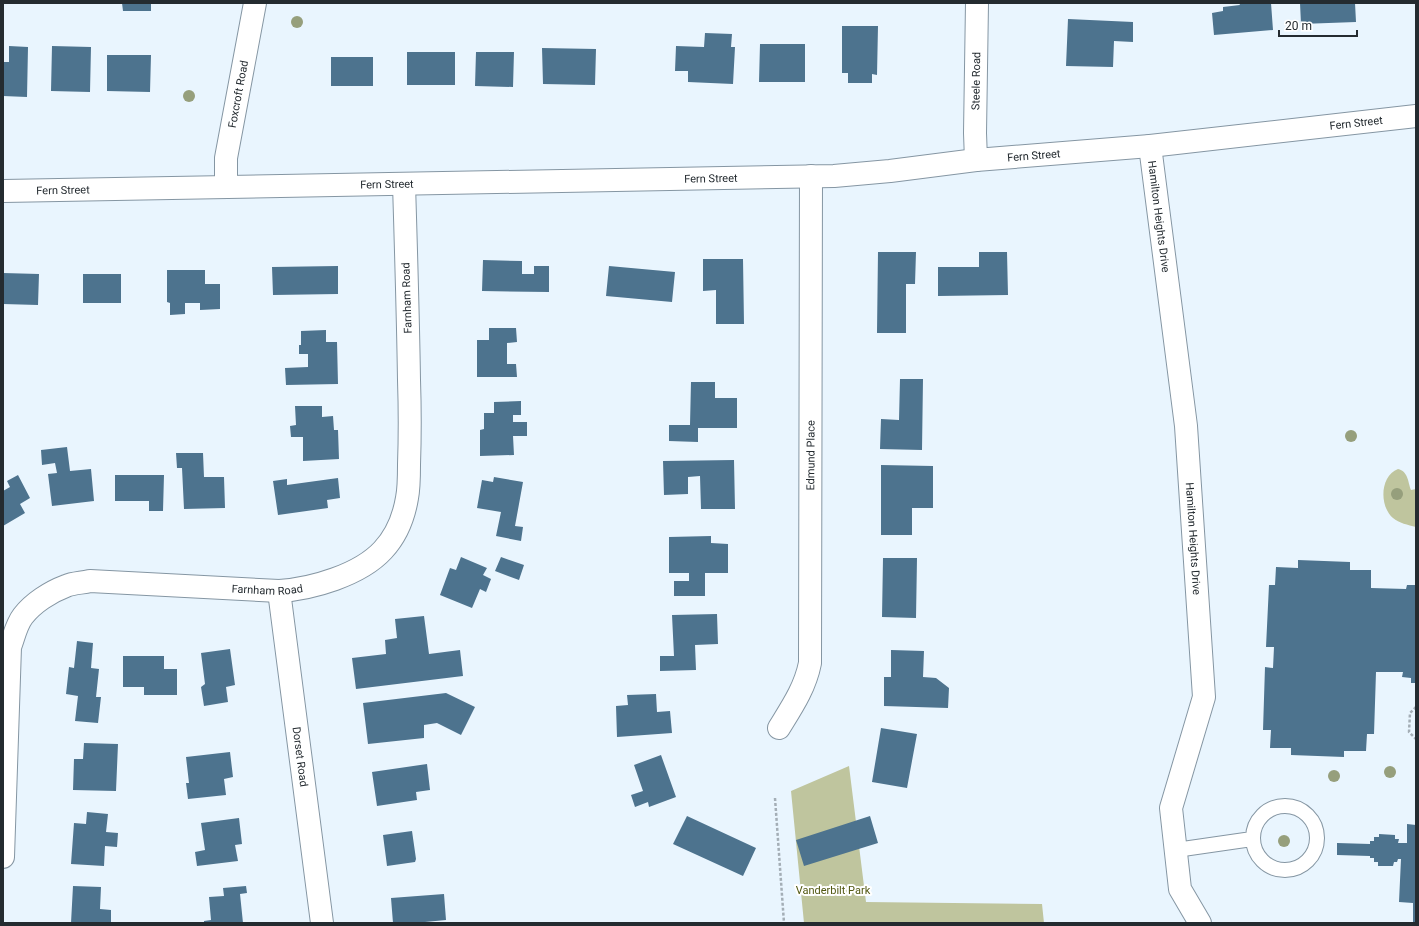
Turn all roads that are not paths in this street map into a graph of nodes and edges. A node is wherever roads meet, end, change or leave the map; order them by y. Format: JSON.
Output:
{"nodes":[{"id":1,"x":255,"y":3,"type":"edge"},
{"id":2,"x":977,"y":3,"type":"edge"},
{"id":3,"x":1416,"y":116,"type":"edge"},
{"id":4,"x":1150,"y":146,"type":"junction"},
{"id":5,"x":976,"y":160,"type":"junction"},
{"id":6,"x":811,"y":176,"type":"junction"},
{"id":7,"x":404,"y":184,"type":"junction"},
{"id":8,"x":226,"y":186,"type":"junction"},
{"id":9,"x":3,"y":191,"type":"edge"},
{"id":10,"x":278,"y":591,"type":"junction"},
{"id":11,"x":779,"y":728,"type":"dead end"},
{"id":12,"x":1252,"y":839,"type":"junction"},
{"id":13,"x":1176,"y":850,"type":"junction"},
{"id":14,"x":3,"y":858,"type":"edge"},
{"id":15,"x":322,"y":923,"type":"edge"},
{"id":16,"x":1200,"y":923,"type":"edge"}],
"edges":[{"from":1,"to":8,"type":"street","name":"Foxcroft Road"},
{"from":2,"to":5,"type":"street","name":"Steele Road"},
{"from":3,"to":4,"type":"street","name":"Fern Street"},
{"from":4,"to":5,"type":"street","name":"Fern Street"},
{"from":4,"to":13,"type":"street","name":"Hamilton Heights Drive"},
{"from":5,"to":6,"type":"street","name":"Fern Street"},
{"from":6,"to":7,"type":"street","name":"Fern Street"},
{"from":6,"to":11,"type":"street","name":"Edmund Place"},
{"from":7,"to":8,"type":"street","name":"Fern Street"},
{"from":7,"to":10,"type":"street","name":"Farnham Road"},
{"from":8,"to":9,"type":"street","name":"Fern Street"},
{"from":10,"to":14,"type":"street","name":"Farnham Road"},
{"from":10,"to":15,"type":"street","name":"Dorset Road"},
{"from":12,"to":12,"type":"lane"},
{"from":12,"to":13,"type":"lane"},
{"from":13,"to":16,"type":"street","name":"Hamilton Heights Drive"}]}
